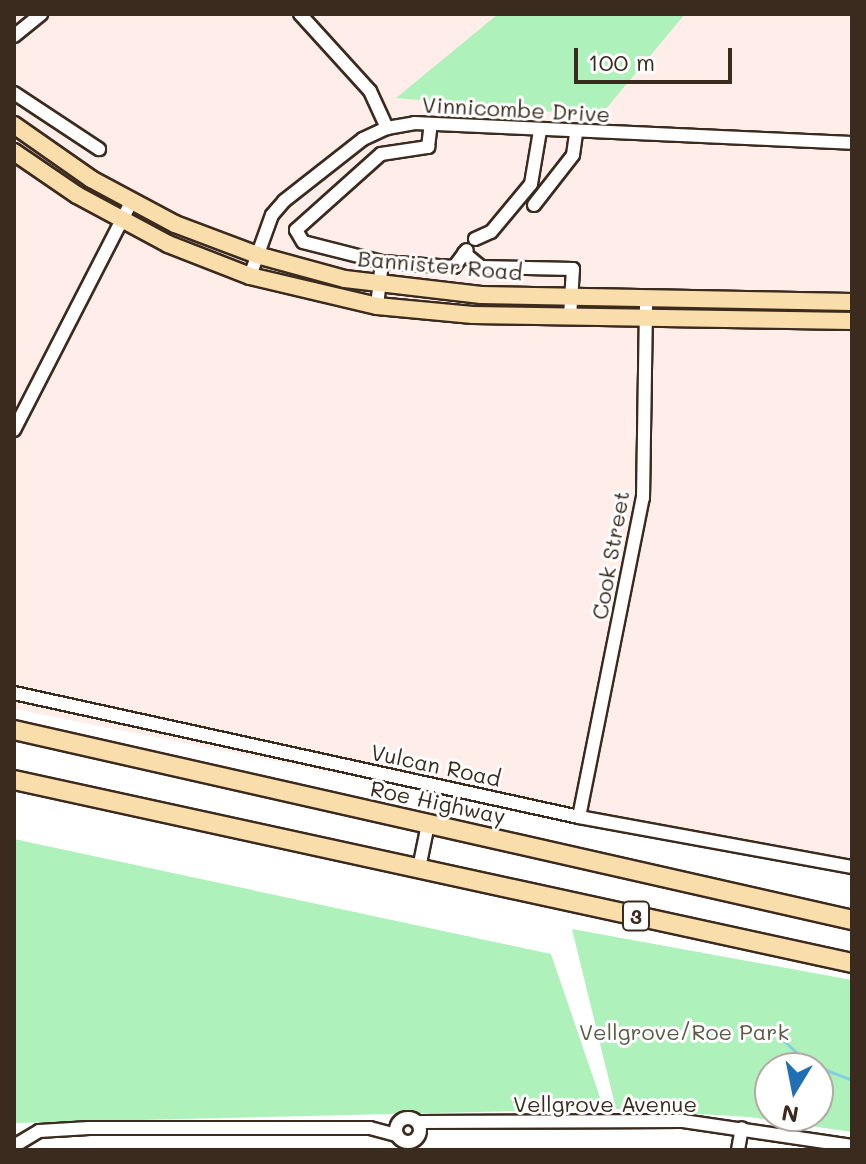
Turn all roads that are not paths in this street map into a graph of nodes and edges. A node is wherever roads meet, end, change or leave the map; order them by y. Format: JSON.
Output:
{"nodes":[{"id":1,"x":41,"y":14,"type":"edge"},
{"id":2,"x":300,"y":14,"type":"edge"},
{"id":3,"x":14,"y":36,"type":"edge"},
{"id":4,"x":14,"y":93,"type":"edge"},
{"id":5,"x":431,"y":124,"type":"junction"},
{"id":6,"x":14,"y":125,"type":"edge"},
{"id":7,"x":387,"y":128,"type":"junction"},
{"id":8,"x":540,"y":131,"type":"junction"},
{"id":9,"x":576,"y":133,"type":"junction"},
{"id":10,"x":852,"y":143,"type":"edge"},
{"id":11,"x":99,"y":149,"type":"dead end"},
{"id":12,"x":14,"y":152,"type":"edge"},
{"id":13,"x":131,"y":202,"type":"junction"},
{"id":14,"x":534,"y":205,"type":"dead end"},
{"id":15,"x":121,"y":220,"type":"junction"},
{"id":16,"x":464,"y":253,"type":"junction"},
{"id":17,"x":257,"y":255,"type":"junction"},
{"id":18,"x":382,"y":262,"type":"junction"},
{"id":19,"x":250,"y":276,"type":"junction"},
{"id":20,"x":379,"y":285,"type":"junction"},
{"id":21,"x":572,"y":297,"type":"junction"},
{"id":22,"x":646,"y":298,"type":"junction"},
{"id":23,"x":852,"y":302,"type":"edge"},
{"id":24,"x":377,"y":306,"type":"junction"},
{"id":25,"x":570,"y":317,"type":"junction"},
{"id":26,"x":646,"y":318,"type":"junction"},
{"id":27,"x":852,"y":321,"type":"edge"},
{"id":28,"x":14,"y":430,"type":"edge"},
{"id":29,"x":14,"y":693,"type":"edge"},
{"id":30,"x":14,"y":730,"type":"edge"},
{"id":31,"x":14,"y":780,"type":"edge"},
{"id":32,"x":579,"y":817,"type":"junction"},
{"id":33,"x":428,"y":824,"type":"junction"},
{"id":34,"x":852,"y":867,"type":"edge"},
{"id":35,"x":419,"y":868,"type":"junction"},
{"id":36,"x":852,"y":920,"type":"edge"},
{"id":37,"x":852,"y":963,"type":"edge"},
{"id":38,"x":399,"y":1121,"type":"junction"},
{"id":39,"x":370,"y":1128,"type":"junction"},
{"id":40,"x":742,"y":1128,"type":"junction"},
{"id":41,"x":411,"y":1139,"type":"edge"},
{"id":42,"x":14,"y":1146,"type":"edge"},
{"id":43,"x":852,"y":1146,"type":"edge"},
{"id":44,"x":738,"y":1150,"type":"edge"}],
"edges":[{"from":1,"to":3,"type":"street"},
{"from":2,"to":7,"type":"street"},
{"from":4,"to":11,"type":"street"},
{"from":5,"to":7,"type":"street","name":"Vinnicombe Drive"},
{"from":5,"to":8,"type":"street","name":"Vinnicombe Drive"},
{"from":5,"to":18,"type":"street"},
{"from":6,"to":13,"type":"main road","name":"Bannister Road"},
{"from":7,"to":17,"type":"street","name":"Vinnicombe Drive"},
{"from":8,"to":9,"type":"street","name":"Vinnicombe Drive"},
{"from":8,"to":16,"type":"street"},
{"from":9,"to":10,"type":"street","name":"Vinnicombe Drive"},
{"from":9,"to":14,"type":"street"},
{"from":12,"to":15,"type":"main road","name":"Bannister Road"},
{"from":13,"to":15,"type":"street"},
{"from":13,"to":17,"type":"main road","name":"Bannister Road"},
{"from":15,"to":19,"type":"main road","name":"Bannister Road"},
{"from":15,"to":28,"type":"street"},
{"from":16,"to":18,"type":"street"},
{"from":16,"to":21,"type":"street"},
{"from":17,"to":19,"type":"street","name":"Vinnicombe Drive"},
{"from":17,"to":20,"type":"main road","name":"Bannister Road"},
{"from":18,"to":20,"type":"street"},
{"from":19,"to":24,"type":"main road","name":"Bannister Road"},
{"from":20,"to":21,"type":"main road","name":"Bannister Road"},
{"from":20,"to":24,"type":"street"},
{"from":21,"to":22,"type":"main road","name":"Bannister Road"},
{"from":21,"to":25,"type":"street"},
{"from":22,"to":23,"type":"main road","name":"Bannister Road"},
{"from":22,"to":26,"type":"street","name":"Cook Street"},
{"from":24,"to":25,"type":"main road","name":"Bannister Road"},
{"from":25,"to":26,"type":"main road","name":"Bannister Road"},
{"from":26,"to":27,"type":"main road","name":"Bannister Road"},
{"from":26,"to":32,"type":"street","name":"Cook Street"},
{"from":29,"to":32,"type":"street","name":"Vulcan Road"},
{"from":30,"to":33,"type":"highway","name":"Roe Highway","number":"3"},
{"from":31,"to":35,"type":"highway","number":"3"},
{"from":32,"to":34,"type":"street","name":"Vulcan Road"},
{"from":33,"to":35,"type":"street"},
{"from":33,"to":36,"type":"highway","name":"Roe Highway","number":"3"},
{"from":35,"to":37,"type":"highway","number":"3"},
{"from":38,"to":39,"type":"street","name":"Vellgrove Avenue"},
{"from":38,"to":41,"type":"street"},
{"from":38,"to":41,"type":"street","name":"Vellgrove Avenue"},
{"from":39,"to":41,"type":"street","name":"Vellgrove Avenue"},
{"from":39,"to":42,"type":"street","name":"Vellgrove Avenue"},
{"from":40,"to":41,"type":"street","name":"Vellgrove Avenue"},
{"from":40,"to":43,"type":"street","name":"Vellgrove Avenue"},
{"from":40,"to":44,"type":"street"}]}
